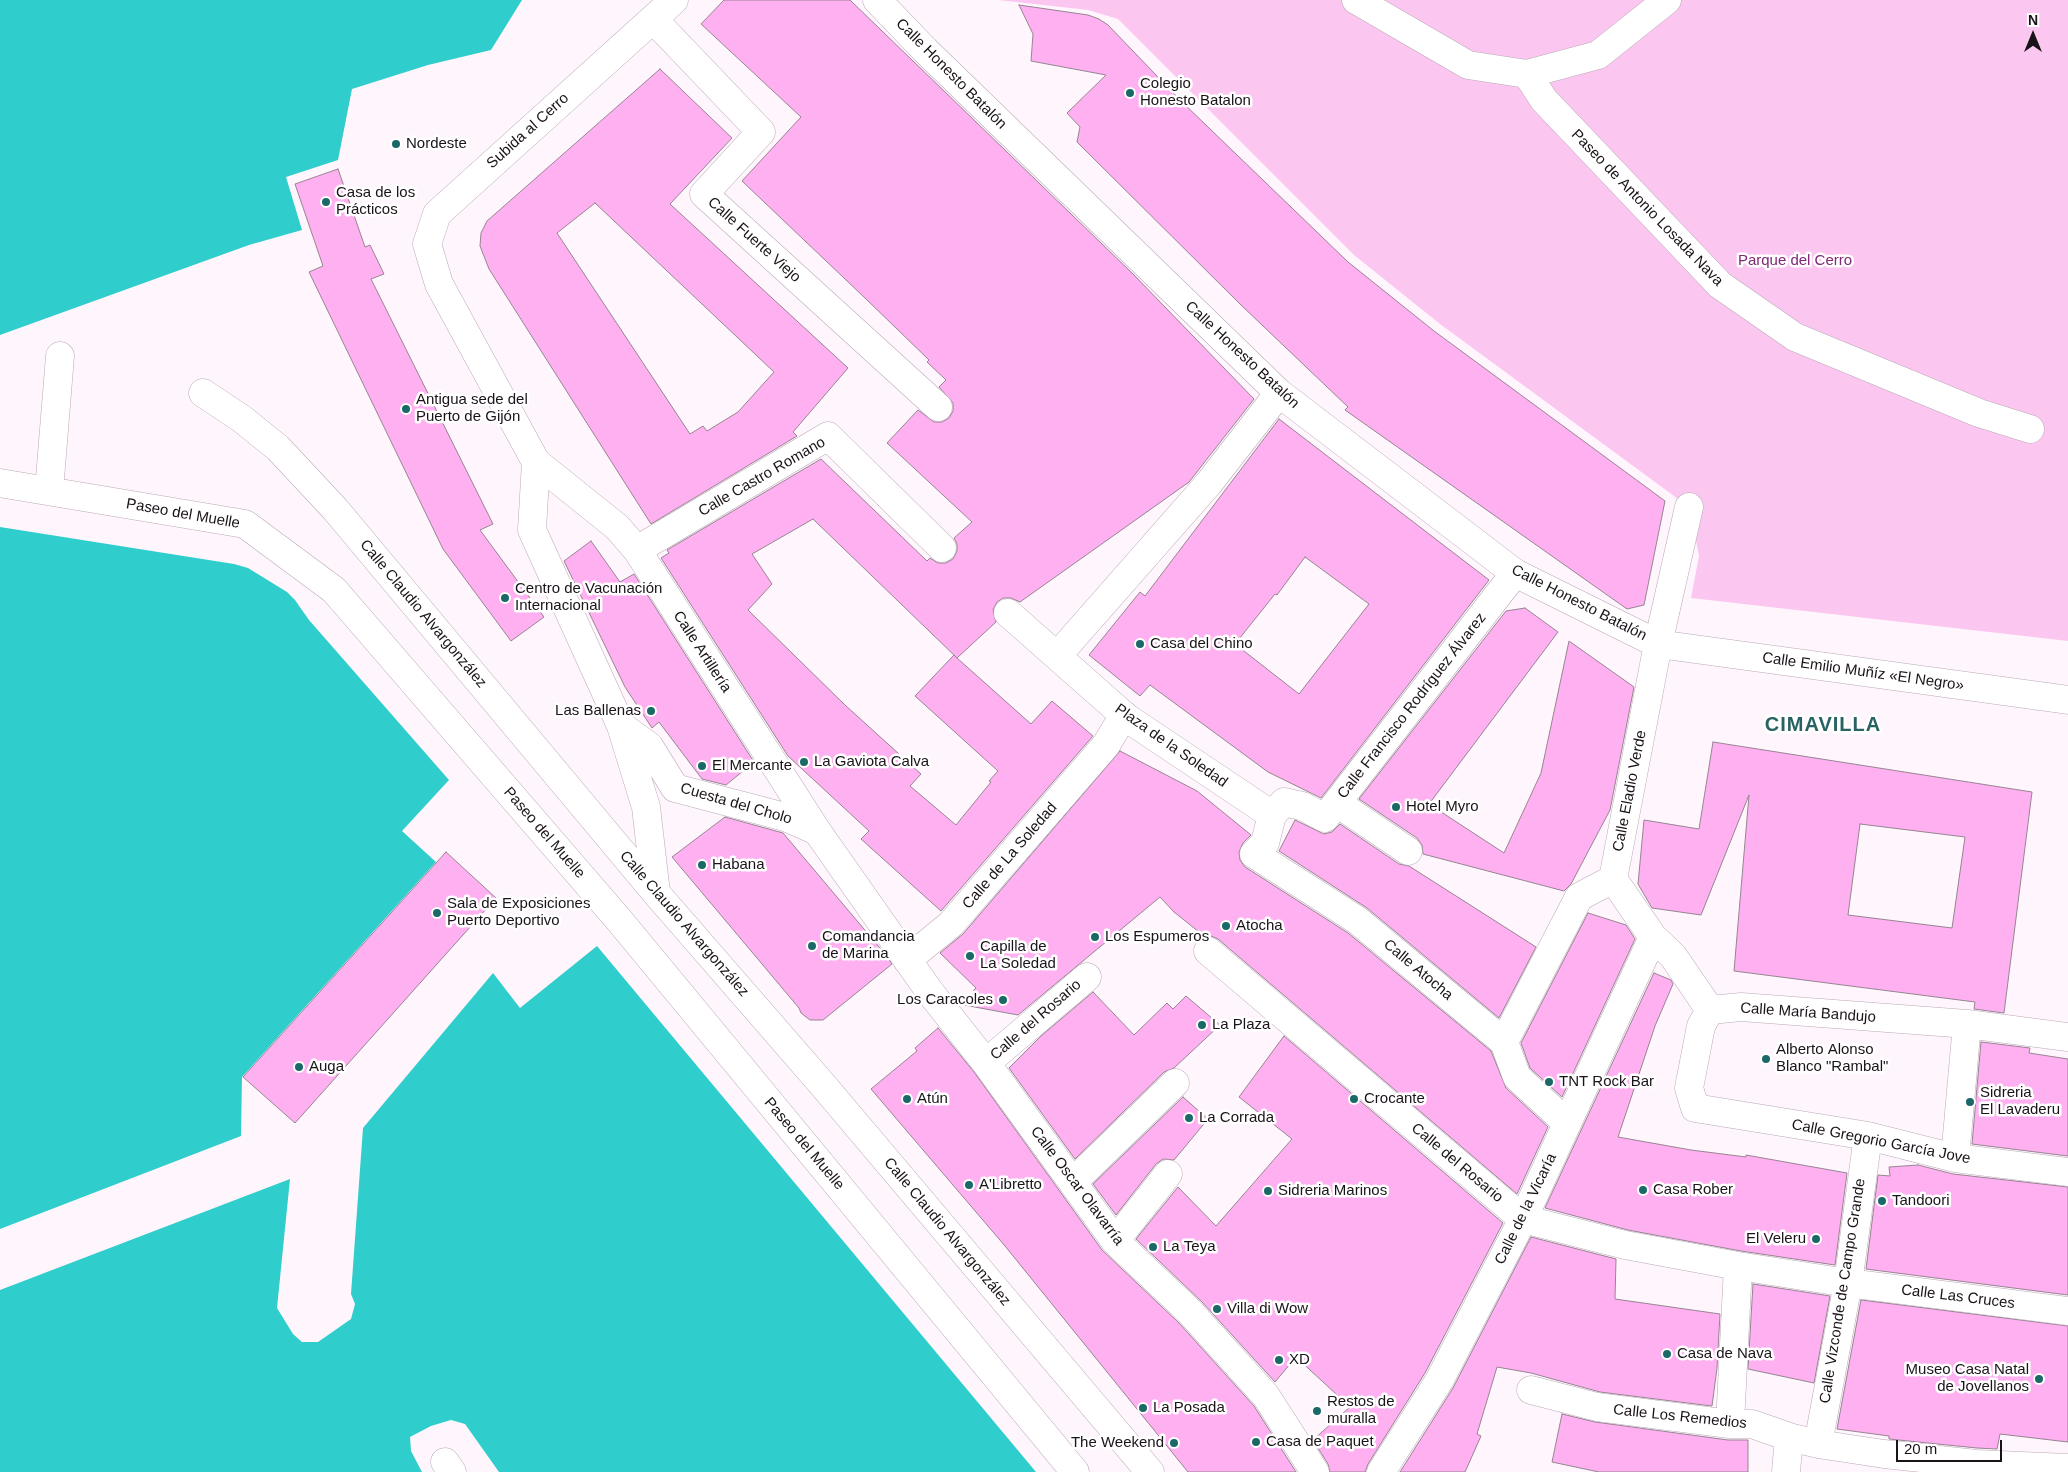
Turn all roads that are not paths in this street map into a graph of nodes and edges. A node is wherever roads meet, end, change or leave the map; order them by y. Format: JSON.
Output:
{"nodes":[{"id":1,"x":674,"y":0,"type":"edge"},
{"id":2,"x":877,"y":0,"type":"edge"},
{"id":3,"x":1356,"y":0,"type":"edge"},
{"id":4,"x":1667,"y":0,"type":"edge"},
{"id":5,"x":653,"y":19,"type":"junction"},
{"id":6,"x":1527,"y":74,"type":"junction"},
{"id":7,"x":439,"y":284,"type":"joint"},
{"id":8,"x":60,"y":356,"type":"dead end"},
{"id":9,"x":204,"y":393,"type":"dead end"},
{"id":10,"x":1279,"y":393,"type":"junction"},
{"id":11,"x":938,"y":407,"type":"dead end"},
{"id":12,"x":2030,"y":428,"type":"dead end"},
{"id":13,"x":536,"y":462,"type":"junction"},
{"id":14,"x":0,"y":483,"type":"edge"},
{"id":15,"x":49,"y":491,"type":"junction"},
{"id":16,"x":1689,"y":507,"type":"dead end"},
{"id":17,"x":942,"y":548,"type":"dead end"},
{"id":18,"x":636,"y":550,"type":"junction"},
{"id":19,"x":1515,"y":573,"type":"junction"},
{"id":20,"x":1008,"y":614,"type":"dead end"},
{"id":21,"x":1658,"y":644,"type":"junction"},
{"id":22,"x":1057,"y":656,"type":"junction"},
{"id":23,"x":2068,"y":700,"type":"edge"},
{"id":24,"x":1124,"y":715,"type":"junction"},
{"id":25,"x":621,"y":726,"type":"junction"},
{"id":26,"x":1337,"y":803,"type":"junction"},
{"id":27,"x":1272,"y":815,"type":"junction"},
{"id":28,"x":817,"y":831,"type":"junction"},
{"id":29,"x":1408,"y":851,"type":"dead end"},
{"id":30,"x":1613,"y":879,"type":"junction"},
{"id":31,"x":656,"y":893,"type":"junction"},
{"id":32,"x":1653,"y":937,"type":"junction"},
{"id":33,"x":1208,"y":951,"type":"dead end"},
{"id":34,"x":907,"y":960,"type":"junction"},
{"id":35,"x":1087,"y":977,"type":"dead end"},
{"id":36,"x":1710,"y":1010,"type":"junction"},
{"id":37,"x":1967,"y":1024,"type":"junction"},
{"id":38,"x":2068,"y":1037,"type":"edge"},
{"id":39,"x":1504,"y":1042,"type":"junction"},
{"id":40,"x":986,"y":1063,"type":"junction"},
{"id":41,"x":1175,"y":1083,"type":"dead end"},
{"id":42,"x":1567,"y":1123,"type":"junction"},
{"id":43,"x":1868,"y":1136,"type":"junction"},
{"id":44,"x":1955,"y":1158,"type":"junction"},
{"id":45,"x":2068,"y":1172,"type":"edge"},
{"id":46,"x":1168,"y":1174,"type":"dead end"},
{"id":47,"x":1073,"y":1182,"type":"junction"},
{"id":48,"x":1523,"y":1219,"type":"junction"},
{"id":49,"x":1116,"y":1241,"type":"junction"},
{"id":50,"x":1738,"y":1266,"type":"junction"},
{"id":51,"x":1848,"y":1283,"type":"junction"},
{"id":52,"x":2068,"y":1311,"type":"edge"},
{"id":53,"x":1530,"y":1390,"type":"dead end"},
{"id":54,"x":1730,"y":1424,"type":"junction"},
{"id":55,"x":1789,"y":1437,"type":"junction"},
{"id":56,"x":1818,"y":1444,"type":"junction"},
{"id":57,"x":2068,"y":1468,"type":"edge"},
{"id":58,"x":1075,"y":1472,"type":"edge"},
{"id":59,"x":1150,"y":1472,"type":"edge"},
{"id":60,"x":1315,"y":1472,"type":"edge"},
{"id":61,"x":1381,"y":1472,"type":"edge"},
{"id":62,"x":1786,"y":1472,"type":"edge"}],
"edges":[{"from":1,"to":5,"type":"street","name":"Subida al Cerro"},
{"from":2,"to":10,"type":"street","name":"Calle Honesto Batalón"},
{"from":3,"to":6,"type":"street"},
{"from":4,"to":6,"type":"street"},
{"from":5,"to":7,"type":"street","name":"Subida al Cerro"},
{"from":5,"to":11,"type":"street","name":"Calle Fuerte Viejo"},
{"from":6,"to":12,"type":"street","name":"Paseo de Antonio Losada Nava"},
{"from":7,"to":13,"type":"street","name":"Calle Artillería"},
{"from":8,"to":15,"type":"street"},
{"from":9,"to":31,"type":"street","name":"Calle Claudio Alvargonzález"},
{"from":10,"to":19,"type":"street","name":"Calle Honesto Batalón"},
{"from":10,"to":22,"type":"street"},
{"from":13,"to":18,"type":"street","name":"Calle Artillería"},
{"from":13,"to":25,"type":"street"},
{"from":14,"to":15,"type":"street","name":"Paseo del Muelle"},
{"from":15,"to":58,"type":"street","name":"Paseo del Muelle"},
{"from":16,"to":21,"type":"street","name":"Calle Eladio Verde"},
{"from":17,"to":18,"type":"street","name":"Calle Castro Romano"},
{"from":18,"to":28,"type":"street","name":"Calle Artillería"},
{"from":19,"to":21,"type":"street","name":"Calle Honesto Batalón"},
{"from":19,"to":26,"type":"street","name":"Calle Francisco Rodríguez Álvarez"},
{"from":20,"to":22,"type":"street","name":"Plaza de la Soledad"},
{"from":21,"to":23,"type":"street","name":"Calle Emilio Muñíz «El Negro»"},
{"from":21,"to":30,"type":"street","name":"Calle Eladio Verde"},
{"from":22,"to":24,"type":"street","name":"Plaza de la Soledad"},
{"from":24,"to":27,"type":"street","name":"Plaza de la Soledad"},
{"from":24,"to":34,"type":"street","name":"Calle de La Soledad"},
{"from":25,"to":28,"type":"street","name":"Cuesta del Cholo"},
{"from":25,"to":31,"type":"street"},
{"from":26,"to":27,"type":"street","name":"Calle Francisco Rodríguez Álvarez"},
{"from":26,"to":29,"type":"street"},
{"from":27,"to":39,"type":"street","name":"Calle Atocha"},
{"from":28,"to":34,"type":"street","name":"Calle Artillería"},
{"from":30,"to":32,"type":"street"},
{"from":30,"to":39,"type":"street"},
{"from":31,"to":59,"type":"street","name":"Calle Claudio Alvargonzález"},
{"from":32,"to":36,"type":"street"},
{"from":32,"to":42,"type":"street","name":"Calle de la Vicaría"},
{"from":33,"to":48,"type":"street","name":"Calle del Rosario"},
{"from":34,"to":40,"type":"street","name":"Calle Oscar Olavarría"},
{"from":35,"to":40,"type":"street","name":"Calle del Rosario"},
{"from":36,"to":37,"type":"street","name":"Calle María Bandujo"},
{"from":36,"to":43,"type":"street","name":"Calle Gregorio García Jove"},
{"from":37,"to":38,"type":"street","name":"Calle María Bandujo"},
{"from":37,"to":44,"type":"street"},
{"from":39,"to":42,"type":"street"},
{"from":40,"to":47,"type":"street","name":"Calle Oscar Olavarría"},
{"from":41,"to":47,"type":"street"},
{"from":42,"to":48,"type":"street","name":"Calle de la Vicaría"},
{"from":43,"to":44,"type":"street","name":"Calle Gregorio García Jove"},
{"from":43,"to":51,"type":"street","name":"Calle Vizconde de Campo Grande"},
{"from":44,"to":45,"type":"street","name":"Calle Gregorio García Jove"},
{"from":46,"to":49,"type":"street"},
{"from":47,"to":49,"type":"street","name":"Calle Oscar Olavarría"},
{"from":48,"to":50,"type":"street","name":"Calle del Rosario"},
{"from":48,"to":61,"type":"street","name":"Calle de la Vicaría"},
{"from":49,"to":60,"type":"street","name":"Calle Oscar Olavarría"},
{"from":50,"to":51,"type":"street","name":"Calle del Rosario"},
{"from":50,"to":54,"type":"street"},
{"from":51,"to":52,"type":"street","name":"Calle Las Cruces"},
{"from":51,"to":56,"type":"street","name":"Calle Vizconde de Campo Grande"},
{"from":53,"to":54,"type":"street","name":"Calle Los Remedios"},
{"from":54,"to":55,"type":"street","name":"Calle Los Remedios"},
{"from":55,"to":56,"type":"street","name":"Calle Los Remedios"},
{"from":55,"to":62,"type":"street"},
{"from":56,"to":57,"type":"street","name":"Calle Los Remedios"}]}
